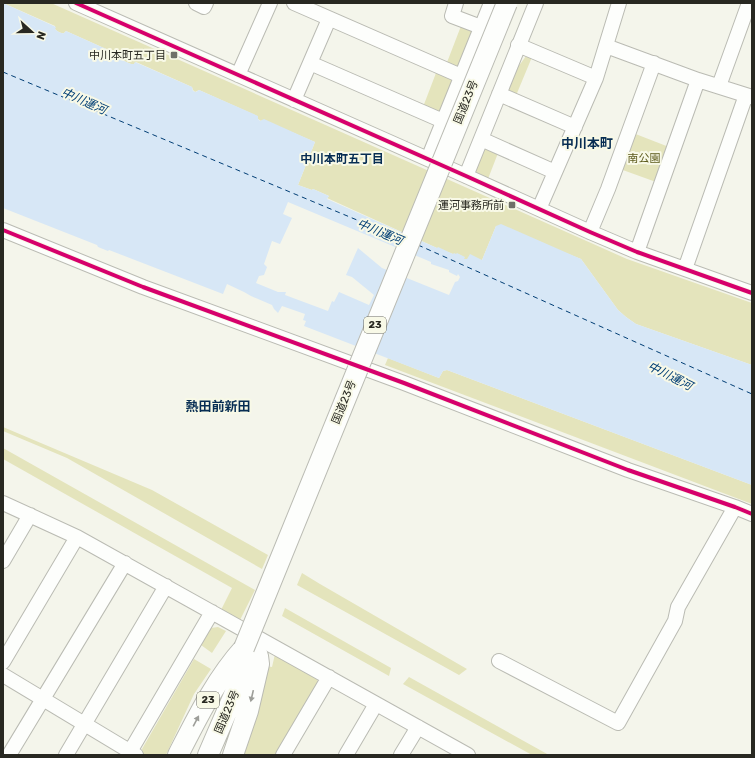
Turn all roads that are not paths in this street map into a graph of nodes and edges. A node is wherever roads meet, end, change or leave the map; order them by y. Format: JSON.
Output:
{"nodes":[{"id":1,"x":76,"y":3,"type":"edge"},
{"id":2,"x":196,"y":3,"type":"edge"},
{"id":3,"x":206,"y":3,"type":"edge"},
{"id":4,"x":270,"y":3,"type":"edge"},
{"id":5,"x":294,"y":3,"type":"edge"},
{"id":6,"x":456,"y":3,"type":"edge"},
{"id":7,"x":490,"y":3,"type":"edge"},
{"id":8,"x":506,"y":3,"type":"edge"},
{"id":9,"x":519,"y":3,"type":"edge"},
{"id":10,"x":536,"y":3,"type":"edge"},
{"id":11,"x":620,"y":3,"type":"edge"},
{"id":12,"x":749,"y":3,"type":"edge"},
{"id":13,"x":329,"y":19,"type":"junction"},
{"id":14,"x":481,"y":27,"type":"junction"},
{"id":15,"x":518,"y":45,"type":"junction"},
{"id":16,"x":606,"y":46,"type":"junction"},
{"id":17,"x":310,"y":63,"type":"junction"},
{"id":18,"x":654,"y":63,"type":"junction"},
{"id":19,"x":238,"y":75,"type":"junction"},
{"id":20,"x":461,"y":76,"type":"junction"},
{"id":21,"x":596,"y":78,"type":"junction"},
{"id":22,"x":698,"y":80,"type":"junction"},
{"id":23,"x":719,"y":86,"type":"junction"},
{"id":24,"x":499,"y":94,"type":"junction"},
{"id":25,"x":749,"y":96,"type":"edge"},
{"id":26,"x":294,"y":100,"type":"junction"},
{"id":27,"x":443,"y":121,"type":"junction"},
{"id":28,"x":575,"y":127,"type":"junction"},
{"id":29,"x":481,"y":139,"type":"junction"},
{"id":30,"x":428,"y":159,"type":"junction"},
{"id":31,"x":555,"y":172,"type":"junction"},
{"id":32,"x":466,"y":176,"type":"junction"},
{"id":33,"x":539,"y":209,"type":"junction"},
{"id":34,"x":3,"y":230,"type":"edge"},
{"id":35,"x":590,"y":232,"type":"junction"},
{"id":36,"x":637,"y":252,"type":"junction"},
{"id":37,"x":685,"y":269,"type":"junction"},
{"id":38,"x":752,"y":293,"type":"edge"},
{"id":39,"x":3,"y":503,"type":"edge"},
{"id":40,"x":735,"y":507,"type":"junction"},
{"id":41,"x":752,"y":514,"type":"edge"},
{"id":42,"x":30,"y":515,"type":"junction"},
{"id":43,"x":77,"y":537,"type":"junction"},
{"id":44,"x":3,"y":561,"type":"edge"},
{"id":45,"x":125,"y":563,"type":"junction"},
{"id":46,"x":166,"y":586,"type":"junction"},
{"id":47,"x":212,"y":612,"type":"junction"},
{"id":48,"x":250,"y":646,"type":"junction"},
{"id":49,"x":499,"y":661,"type":"dead end"},
{"id":50,"x":3,"y":662,"type":"edge"},
{"id":51,"x":3,"y":675,"type":"edge"},
{"id":52,"x":329,"y":677,"type":"junction"},
{"id":53,"x":43,"y":699,"type":"junction"},
{"id":54,"x":376,"y":704,"type":"junction"},
{"id":55,"x":84,"y":724,"type":"junction"},
{"id":56,"x":418,"y":727,"type":"junction"},
{"id":57,"x":131,"y":754,"type":"edge"},
{"id":58,"x":9,"y":755,"type":"edge"},
{"id":59,"x":66,"y":755,"type":"edge"},
{"id":60,"x":178,"y":755,"type":"edge"},
{"id":61,"x":196,"y":755,"type":"edge"},
{"id":62,"x":208,"y":755,"type":"edge"},
{"id":63,"x":233,"y":755,"type":"edge"},
{"id":64,"x":283,"y":755,"type":"edge"},
{"id":65,"x":346,"y":755,"type":"edge"},
{"id":66,"x":401,"y":755,"type":"edge"},
{"id":67,"x":466,"y":755,"type":"edge"}],
"edges":[{"from":1,"to":19,"type":"street"},
{"from":2,"to":3,"type":"street"},
{"from":4,"to":19,"type":"street"},
{"from":5,"to":13,"type":"street"},
{"from":6,"to":14,"type":"street"},
{"from":7,"to":14,"type":"street"},
{"from":8,"to":48,"type":"highway","name":"国道23号","number":"23","bridge":true},
{"from":9,"to":48,"type":"highway","name":"国道23号","number":"23"},
{"from":10,"to":15,"type":"street"},
{"from":11,"to":16,"type":"street"},
{"from":12,"to":23,"type":"street"},
{"from":13,"to":17,"type":"street"},
{"from":13,"to":20,"type":"street"},
{"from":14,"to":20,"type":"street"},
{"from":15,"to":21,"type":"street"},
{"from":15,"to":24,"type":"street"},
{"from":16,"to":18,"type":"street"},
{"from":16,"to":21,"type":"street"},
{"from":17,"to":26,"type":"street"},
{"from":17,"to":27,"type":"street"},
{"from":18,"to":22,"type":"street"},
{"from":18,"to":35,"type":"street"},
{"from":19,"to":26,"type":"street"},
{"from":20,"to":27,"type":"street"},
{"from":21,"to":28,"type":"street"},
{"from":22,"to":23,"type":"street"},
{"from":22,"to":36,"type":"street"},
{"from":23,"to":25,"type":"street"},
{"from":24,"to":28,"type":"street"},
{"from":24,"to":29,"type":"street"},
{"from":25,"to":37,"type":"street"},
{"from":26,"to":30,"type":"street"},
{"from":27,"to":30,"type":"street"},
{"from":28,"to":31,"type":"street"},
{"from":29,"to":31,"type":"street"},
{"from":29,"to":32,"type":"street"},
{"from":30,"to":32,"type":"street"},
{"from":31,"to":33,"type":"street"},
{"from":32,"to":33,"type":"street"},
{"from":33,"to":35,"type":"street"},
{"from":34,"to":40,"type":"street"},
{"from":35,"to":36,"type":"street"},
{"from":36,"to":37,"type":"street"},
{"from":37,"to":38,"type":"street"},
{"from":39,"to":42,"type":"street"},
{"from":40,"to":41,"type":"street"},
{"from":40,"to":49,"type":"street"},
{"from":42,"to":43,"type":"street"},
{"from":42,"to":44,"type":"street"},
{"from":43,"to":45,"type":"street"},
{"from":43,"to":50,"type":"street"},
{"from":45,"to":46,"type":"street"},
{"from":45,"to":53,"type":"street"},
{"from":46,"to":47,"type":"street"},
{"from":46,"to":55,"type":"street"},
{"from":47,"to":52,"type":"street"},
{"from":47,"to":57,"type":"street"},
{"from":60,"to":48,"type":"highway","number":"23","one_way":true},
{"from":48,"to":61,"type":"highway","name":"国道23号","number":"23"},
{"from":48,"to":62,"type":"highway","name":"国道23号","number":"23"},
{"from":48,"to":63,"type":"highway","one_way":true},
{"from":51,"to":53,"type":"street"},
{"from":52,"to":54,"type":"street"},
{"from":52,"to":64,"type":"street"},
{"from":53,"to":55,"type":"street"},
{"from":53,"to":58,"type":"street"},
{"from":54,"to":56,"type":"street"},
{"from":54,"to":65,"type":"street"},
{"from":55,"to":57,"type":"street"},
{"from":55,"to":59,"type":"street"},
{"from":56,"to":66,"type":"street"},
{"from":56,"to":67,"type":"street"}]}
